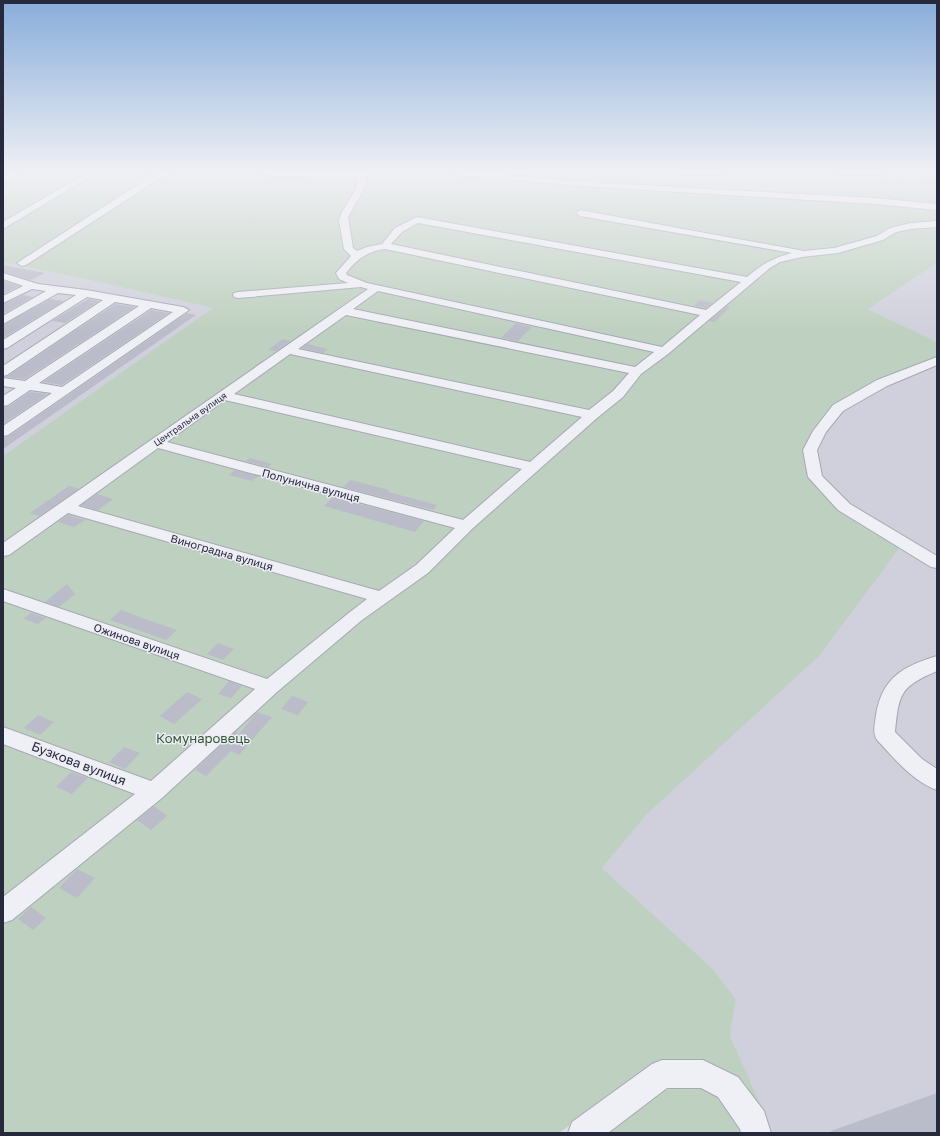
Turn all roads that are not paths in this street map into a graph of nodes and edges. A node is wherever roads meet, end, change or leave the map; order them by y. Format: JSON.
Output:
{"nodes":[{"id":1,"x":79,"y":226,"type":"edge"},
{"id":2,"x":343,"y":226,"type":"edge"},
{"id":3,"x":406,"y":226,"type":"edge"},
{"id":4,"x":450,"y":226,"type":"edge"},
{"id":5,"x":655,"y":226,"type":"edge"},
{"id":6,"x":911,"y":226,"type":"edge"},
{"id":7,"x":385,"y":246,"type":"junction"},
{"id":8,"x":802,"y":254,"type":"junction"},
{"id":9,"x":357,"y":255,"type":"junction"},
{"id":10,"x":22,"y":263,"type":"dead end"},
{"id":11,"x":4,"y":277,"type":"edge"},
{"id":12,"x":748,"y":280,"type":"junction"},
{"id":13,"x":32,"y":285,"type":"junction"},
{"id":14,"x":370,"y":286,"type":"junction"},
{"id":15,"x":57,"y":289,"type":"junction"},
{"id":16,"x":86,"y":293,"type":"junction"},
{"id":17,"x":238,"y":295,"type":"dead end"},
{"id":18,"x":113,"y":298,"type":"junction"},
{"id":19,"x":3,"y":300,"type":"edge"},
{"id":20,"x":149,"y":304,"type":"junction"},
{"id":21,"x":344,"y":311,"type":"junction"},
{"id":22,"x":709,"y":314,"type":"junction"},
{"id":23,"x":3,"y":321,"type":"edge"},
{"id":24,"x":3,"y":345,"type":"edge"},
{"id":25,"x":287,"y":350,"type":"junction"},
{"id":26,"x":664,"y":350,"type":"junction"},
{"id":27,"x":937,"y":361,"type":"edge"},
{"id":28,"x":637,"y":371,"type":"junction"},
{"id":29,"x":3,"y":372,"type":"edge"},
{"id":30,"x":3,"y":382,"type":"edge"},
{"id":31,"x":29,"y":385,"type":"junction"},
{"id":32,"x":64,"y":391,"type":"junction"},
{"id":33,"x":224,"y":396,"type":"junction"},
{"id":34,"x":3,"y":402,"type":"edge"},
{"id":35,"x":592,"y":415,"type":"junction"},
{"id":36,"x":3,"y":432,"type":"edge"},
{"id":37,"x":156,"y":443,"type":"junction"},
{"id":38,"x":532,"y":467,"type":"junction"},
{"id":39,"x":66,"y":507,"type":"junction"},
{"id":40,"x":466,"y":526,"type":"junction"},
{"id":41,"x":3,"y":551,"type":"edge"},
{"id":42,"x":937,"y":563,"type":"edge"},
{"id":43,"x":3,"y":595,"type":"edge"},
{"id":44,"x":379,"y":598,"type":"junction"},
{"id":45,"x":937,"y":663,"type":"edge"},
{"id":46,"x":270,"y":687,"type":"junction"},
{"id":47,"x":3,"y":735,"type":"edge"},
{"id":48,"x":937,"y":781,"type":"edge"},
{"id":49,"x":154,"y":792,"type":"junction"},
{"id":50,"x":3,"y":912,"type":"edge"},
{"id":51,"x":583,"y":1133,"type":"edge"},
{"id":52,"x":756,"y":1133,"type":"edge"}],
"edges":[{"from":1,"to":10,"type":"street"},
{"from":2,"to":9,"type":"street"},
{"from":3,"to":7,"type":"street"},
{"from":4,"to":12,"type":"street"},
{"from":5,"to":8,"type":"street"},
{"from":6,"to":8,"type":"street"},
{"from":7,"to":9,"type":"street"},
{"from":7,"to":22,"type":"street"},
{"from":8,"to":12,"type":"street"},
{"from":9,"to":14,"type":"street"},
{"from":11,"to":13,"type":"street"},
{"from":12,"to":22,"type":"street"},
{"from":13,"to":15,"type":"street"},
{"from":13,"to":19,"type":"street"},
{"from":14,"to":17,"type":"street"},
{"from":14,"to":21,"type":"street","name":"Центральна вулиця"},
{"from":14,"to":26,"type":"street"},
{"from":15,"to":16,"type":"street"},
{"from":15,"to":23,"type":"street"},
{"from":16,"to":18,"type":"street"},
{"from":16,"to":24,"type":"street"},
{"from":18,"to":20,"type":"street"},
{"from":18,"to":29,"type":"street"},
{"from":20,"to":31,"type":"street"},
{"from":20,"to":32,"type":"street"},
{"from":21,"to":25,"type":"street","name":"Центральна вулиця"},
{"from":21,"to":28,"type":"street"},
{"from":22,"to":26,"type":"street"},
{"from":25,"to":33,"type":"street","name":"Центральна вулиця"},
{"from":25,"to":35,"type":"street"},
{"from":26,"to":28,"type":"street"},
{"from":27,"to":42,"type":"street"},
{"from":28,"to":35,"type":"street"},
{"from":30,"to":31,"type":"street"},
{"from":31,"to":32,"type":"street"},
{"from":31,"to":34,"type":"street"},
{"from":32,"to":36,"type":"street"},
{"from":33,"to":37,"type":"street","name":"Центральна вулиця"},
{"from":33,"to":38,"type":"street"},
{"from":35,"to":38,"type":"street"},
{"from":37,"to":39,"type":"street","name":"Центральна вулиця"},
{"from":37,"to":40,"type":"street","name":"Полунична вулиця"},
{"from":38,"to":40,"type":"street"},
{"from":39,"to":41,"type":"street","name":"Центральна вулиця"},
{"from":39,"to":44,"type":"street","name":"Виноградна вулиця"},
{"from":40,"to":44,"type":"street"},
{"from":43,"to":46,"type":"street","name":"Ожинова вулиця"},
{"from":44,"to":46,"type":"street"},
{"from":45,"to":48,"type":"street"},
{"from":46,"to":49,"type":"street"},
{"from":47,"to":49,"type":"street","name":"Бузкова вулиця"},
{"from":49,"to":50,"type":"street"},
{"from":51,"to":52,"type":"street"}]}
